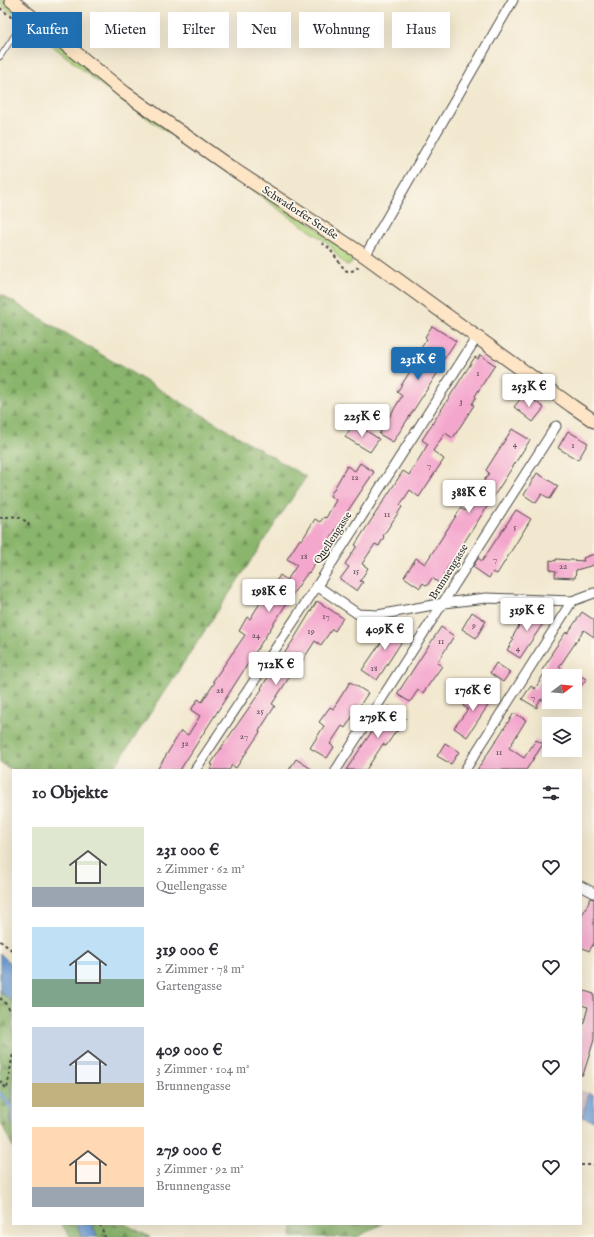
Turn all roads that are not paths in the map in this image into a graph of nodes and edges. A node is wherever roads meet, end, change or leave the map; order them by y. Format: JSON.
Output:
{"nodes":[{"id":1,"x":11,"y":0,"type":"edge"},
{"id":2,"x":513,"y":0,"type":"edge"},
{"id":3,"x":26,"y":12,"type":"edge"},
{"id":4,"x":12,"y":39,"type":"edge"},
{"id":5,"x":70,"y":48,"type":"edge"},
{"id":6,"x":0,"y":57,"type":"edge"},
{"id":7,"x":365,"y":256,"type":"junction"},
{"id":8,"x":477,"y":337,"type":"junction"},
{"id":9,"x":594,"y":421,"type":"edge"},
{"id":10,"x":556,"y":426,"type":"dead end"},
{"id":11,"x":317,"y":586,"type":"junction"},
{"id":12,"x":594,"y":593,"type":"edge"},
{"id":13,"x":572,"y":601,"type":"junction"},
{"id":14,"x":444,"y":603,"type":"junction"},
{"id":15,"x":196,"y":769,"type":"edge"},
{"id":16,"x":337,"y":769,"type":"edge"},
{"id":17,"x":465,"y":769,"type":"edge"},
{"id":18,"x":582,"y":887,"type":"edge"},
{"id":19,"x":594,"y":893,"type":"edge"}],
"edges":[{"from":1,"to":3,"type":"main road","name":"Schwadorfer Straße"},
{"from":2,"to":7,"type":"street"},
{"from":4,"to":6,"type":"lane"},
{"from":5,"to":7,"type":"main road","name":"Schwadorfer Straße"},
{"from":7,"to":8,"type":"main road","name":"Schwadorfer Straße"},
{"from":8,"to":9,"type":"main road","name":"Schwadorfer Straße"},
{"from":8,"to":11,"type":"street","name":"Quellengasse"},
{"from":10,"to":14,"type":"street","name":"Brunnengasse"},
{"from":11,"to":14,"type":"street"},
{"from":11,"to":15,"type":"street","name":"Quellengasse"},
{"from":12,"to":13,"type":"street"},
{"from":13,"to":14,"type":"street"},
{"from":13,"to":17,"type":"street"},
{"from":14,"to":16,"type":"street","name":"Brunnengasse"},
{"from":18,"to":19,"type":"street"}]}
